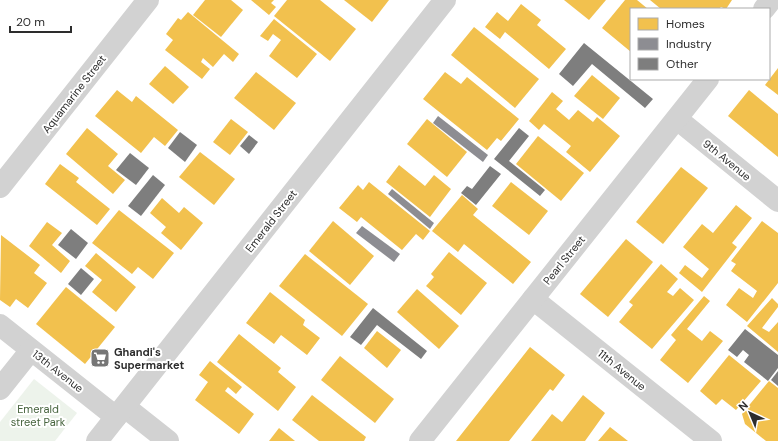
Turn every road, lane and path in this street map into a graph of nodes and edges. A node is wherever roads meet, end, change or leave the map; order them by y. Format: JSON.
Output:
{"nodes":[{"id":1,"x":148,"y":0,"type":"edge"},
{"id":2,"x":445,"y":0,"type":"edge"},
{"id":3,"x":771,"y":0,"type":"edge"},
{"id":4,"x":765,"y":8,"type":"edge"},
{"id":5,"x":707,"y":80,"type":"edge"},
{"id":6,"x":677,"y":119,"type":"junction"},
{"id":7,"x":0,"y":188,"type":"edge"},
{"id":8,"x":778,"y":201,"type":"edge"},
{"id":9,"x":533,"y":299,"type":"junction"},
{"id":10,"x":0,"y":325,"type":"edge"},
{"id":11,"x":31,"y":350,"type":"junction"},
{"id":12,"x":0,"y":389,"type":"edge"},
{"id":13,"x":120,"y":412,"type":"junction"},
{"id":14,"x":97,"y":441,"type":"edge"},
{"id":15,"x":168,"y":441,"type":"edge"},
{"id":16,"x":420,"y":441,"type":"edge"},
{"id":17,"x":711,"y":441,"type":"edge"}],
"edges":[{"from":1,"to":7,"type":"street","name":"Aquamarine Street"},
{"from":2,"to":13,"type":"street","name":"Emerald Street"},
{"from":3,"to":4,"type":"street"},
{"from":5,"to":6,"type":"street","name":"Pearl Street"},
{"from":6,"to":8,"type":"street","name":"9th Avenue"},
{"from":6,"to":9,"type":"street","name":"Pearl Street"},
{"from":9,"to":16,"type":"street","name":"Pearl Street"},
{"from":9,"to":17,"type":"street","name":"11th Avenue"},
{"from":10,"to":11,"type":"street","name":"13th Avenue"},
{"from":11,"to":12,"type":"street"},
{"from":11,"to":13,"type":"street","name":"13th Avenue"},
{"from":13,"to":14,"type":"street","name":"Emerald Street"},
{"from":13,"to":15,"type":"street","name":"13th Avenue"}]}
